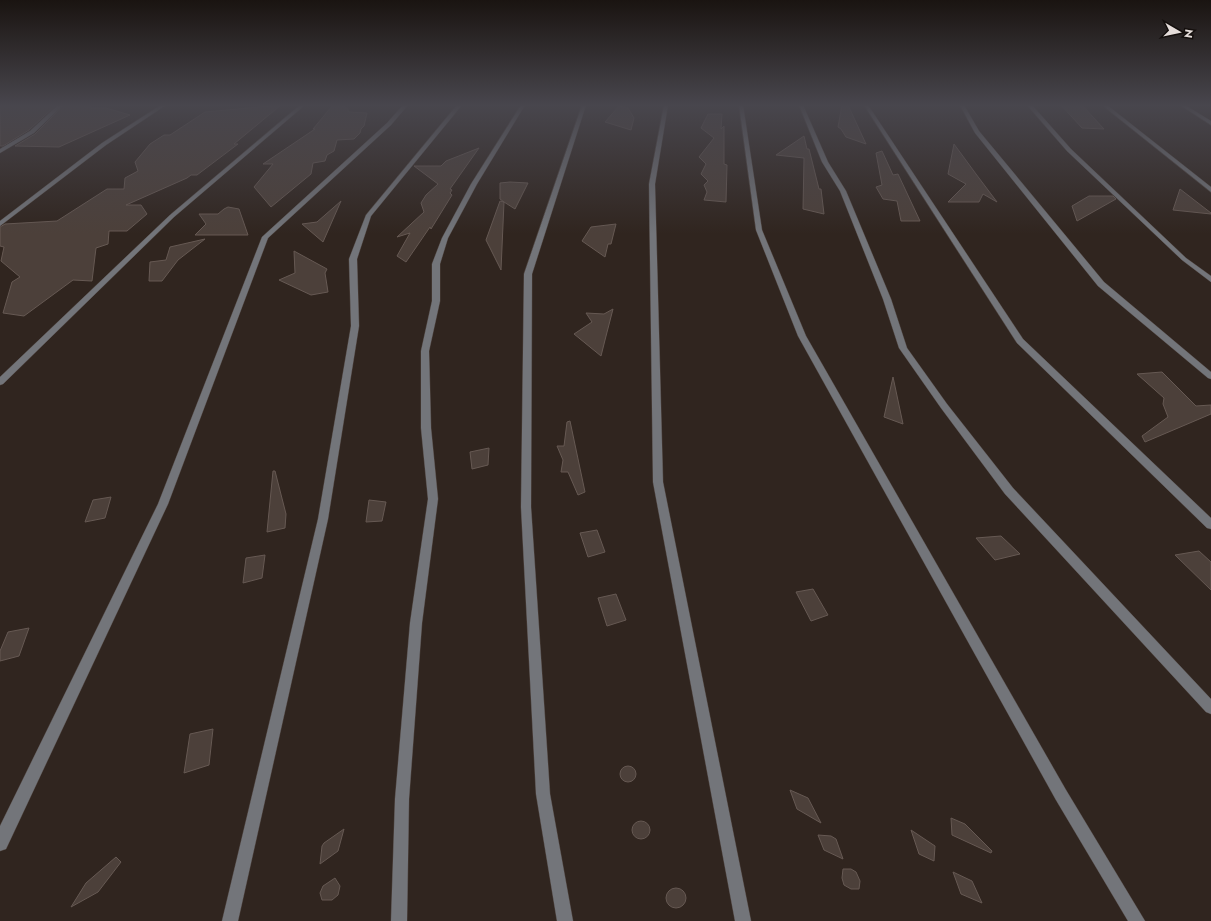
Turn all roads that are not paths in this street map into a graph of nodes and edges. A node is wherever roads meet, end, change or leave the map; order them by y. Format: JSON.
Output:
{"nodes":[{"id":1,"x":99,"y":148,"type":"edge"},
{"id":2,"x":252,"y":148,"type":"edge"},
{"id":3,"x":363,"y":148,"type":"edge"},
{"id":4,"x":424,"y":148,"type":"edge"},
{"id":5,"x":496,"y":148,"type":"edge"},
{"id":6,"x":570,"y":148,"type":"edge"},
{"id":7,"x":658,"y":148,"type":"edge"},
{"id":8,"x":748,"y":148,"type":"edge"},
{"id":9,"x":819,"y":148,"type":"edge"},
{"id":10,"x":894,"y":148,"type":"edge"},
{"id":11,"x":990,"y":148,"type":"edge"},
{"id":12,"x":1067,"y":148,"type":"edge"},
{"id":13,"x":1158,"y":148,"type":"edge"},
{"id":14,"x":1211,"y":190,"type":"edge"},
{"id":15,"x":0,"y":224,"type":"edge"},
{"id":16,"x":1211,"y":280,"type":"edge"},
{"id":17,"x":1211,"y":376,"type":"edge"},
{"id":18,"x":0,"y":382,"type":"edge"},
{"id":19,"x":1211,"y":525,"type":"edge"},
{"id":20,"x":1211,"y":708,"type":"edge"},
{"id":21,"x":0,"y":843,"type":"edge"},
{"id":22,"x":230,"y":921,"type":"edge"},
{"id":23,"x":399,"y":921,"type":"edge"},
{"id":24,"x":565,"y":921,"type":"edge"},
{"id":25,"x":743,"y":921,"type":"edge"},
{"id":26,"x":1137,"y":921,"type":"edge"}],
"edges":[{"from":1,"to":15,"type":"street"},
{"from":2,"to":18,"type":"street"},
{"from":3,"to":21,"type":"street"},
{"from":4,"to":22,"type":"street"},
{"from":5,"to":23,"type":"street"},
{"from":6,"to":24,"type":"street"},
{"from":7,"to":25,"type":"street"},
{"from":8,"to":26,"type":"street"},
{"from":9,"to":20,"type":"street"},
{"from":10,"to":19,"type":"street"},
{"from":11,"to":17,"type":"street"},
{"from":12,"to":16,"type":"street"},
{"from":13,"to":14,"type":"street"}]}
